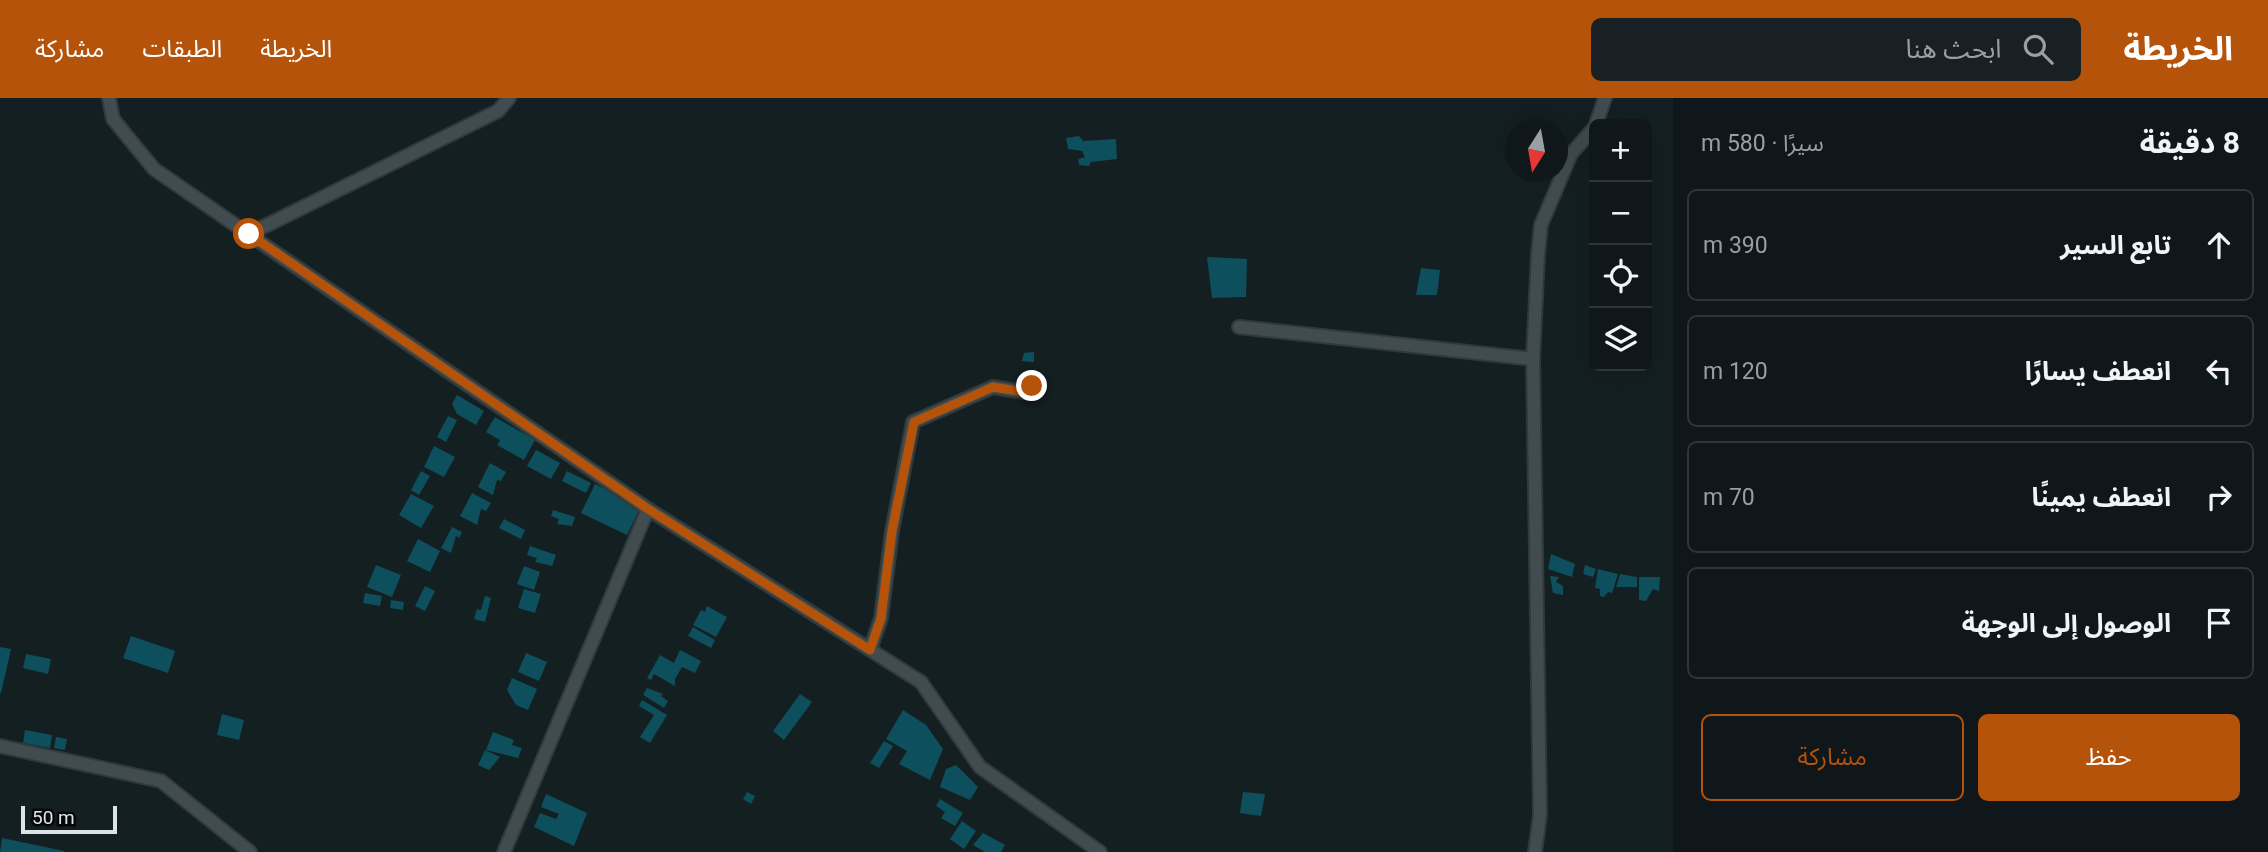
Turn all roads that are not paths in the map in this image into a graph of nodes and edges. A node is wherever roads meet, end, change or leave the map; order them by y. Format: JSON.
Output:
{"nodes":[{"id":1,"x":109,"y":98,"type":"edge"},
{"id":2,"x":509,"y":98,"type":"edge"},
{"id":3,"x":1605,"y":98,"type":"edge"},
{"id":4,"x":1598,"y":119,"type":"edge"},
{"id":5,"x":1589,"y":133,"type":"edge"},
{"id":6,"x":249,"y":234,"type":"junction"},
{"id":7,"x":1239,"y":327,"type":"dead end"},
{"id":8,"x":1533,"y":359,"type":"junction"},
{"id":9,"x":1032,"y":386,"type":"dead end"},
{"id":10,"x":648,"y":509,"type":"junction"},
{"id":11,"x":870,"y":650,"type":"junction"},
{"id":12,"x":0,"y":746,"type":"edge"},
{"id":13,"x":1081,"y":847,"type":"edge"},
{"id":14,"x":250,"y":852,"type":"edge"},
{"id":15,"x":504,"y":852,"type":"edge"},
{"id":16,"x":1100,"y":852,"type":"edge"},
{"id":17,"x":1535,"y":852,"type":"edge"}],
"edges":[{"from":1,"to":6,"type":"street"},
{"from":2,"to":6,"type":"street"},
{"from":3,"to":4,"type":"street"},
{"from":5,"to":8,"type":"street"},
{"from":6,"to":10,"type":"street"},
{"from":7,"to":8,"type":"street"},
{"from":8,"to":17,"type":"street"},
{"from":9,"to":11,"type":"street"},
{"from":10,"to":11,"type":"street"},
{"from":10,"to":15,"type":"street"},
{"from":11,"to":13,"type":"street"},
{"from":12,"to":14,"type":"street"},
{"from":13,"to":16,"type":"street"}]}
